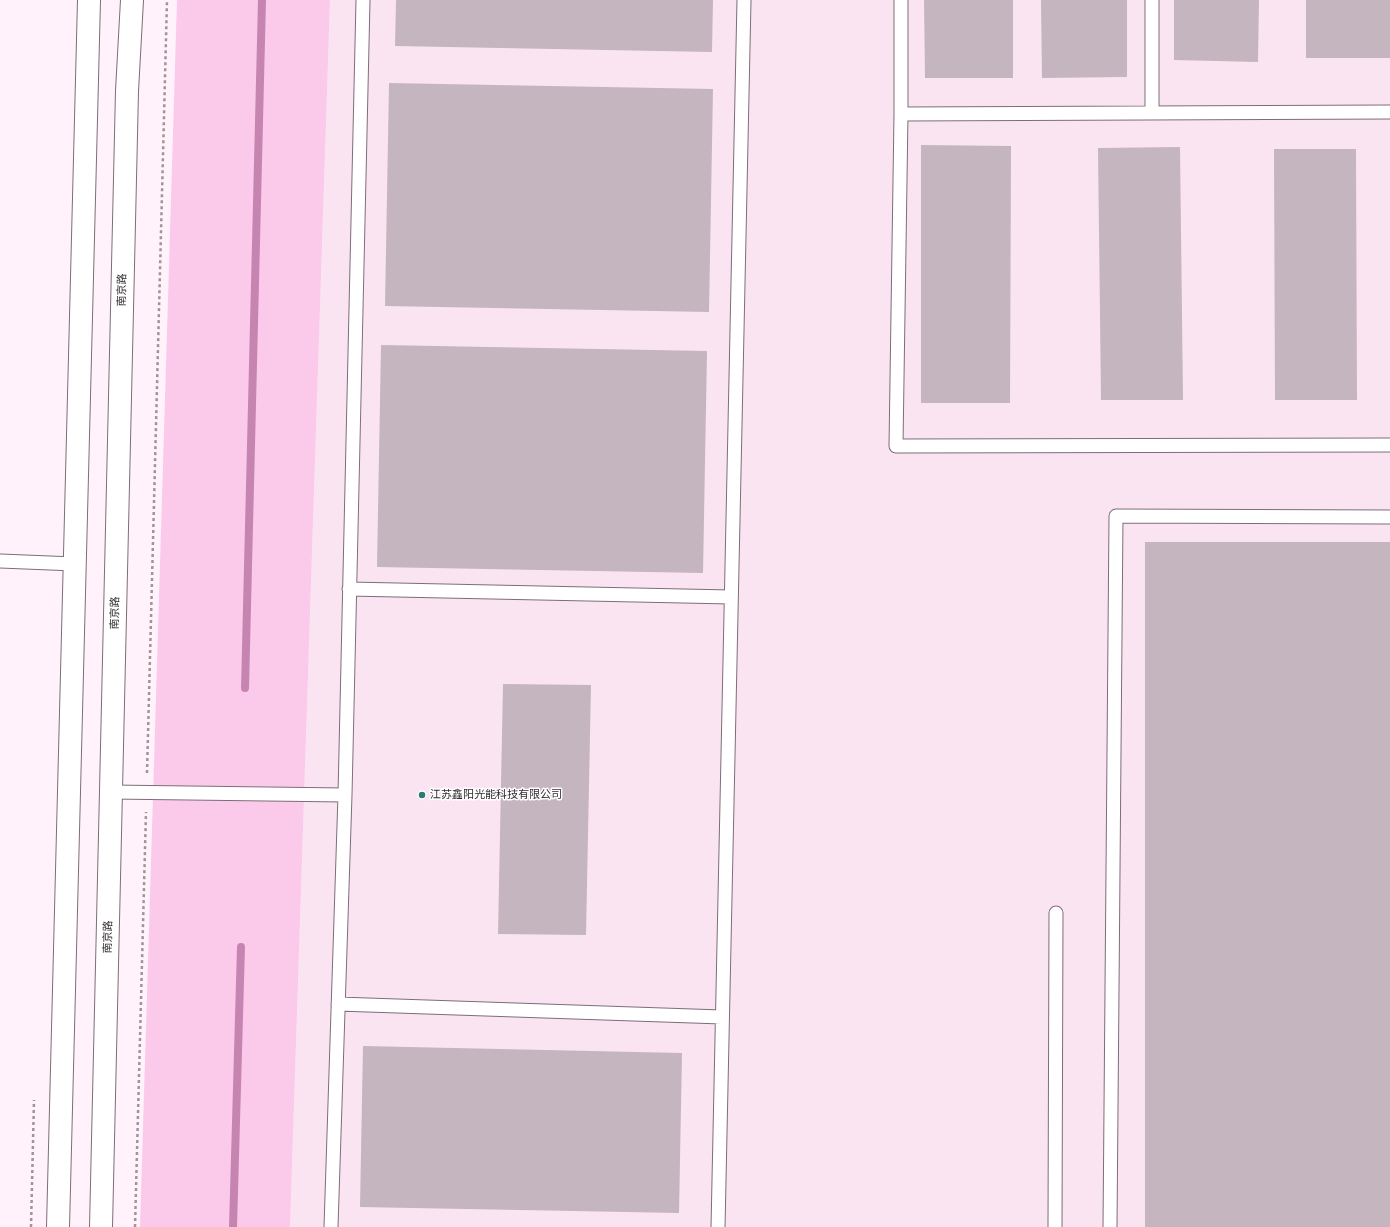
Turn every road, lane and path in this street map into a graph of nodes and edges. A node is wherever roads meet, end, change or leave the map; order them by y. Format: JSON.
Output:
{"nodes":[{"id":1,"x":89,"y":0,"type":"edge"},
{"id":2,"x":132,"y":0,"type":"edge"},
{"id":3,"x":167,"y":0,"type":"edge"},
{"id":4,"x":363,"y":0,"type":"edge"},
{"id":5,"x":744,"y":0,"type":"edge"},
{"id":6,"x":901,"y":0,"type":"edge"},
{"id":7,"x":1152,"y":0,"type":"edge"},
{"id":8,"x":1390,"y":112,"type":"edge"},
{"id":9,"x":1152,"y":113,"type":"junction"},
{"id":10,"x":901,"y":114,"type":"junction"},
{"id":11,"x":1390,"y":445,"type":"edge"},
{"id":12,"x":1390,"y":517,"type":"edge"},
{"id":13,"x":0,"y":561,"type":"edge"},
{"id":14,"x":75,"y":564,"type":"junction"},
{"id":15,"x":349,"y":589,"type":"junction"},
{"id":16,"x":731,"y":597,"type":"junction"},
{"id":17,"x":111,"y":792,"type":"junction"},
{"id":18,"x":146,"y":793,"type":"junction"},
{"id":19,"x":345,"y":795,"type":"junction"},
{"id":20,"x":1056,"y":913,"type":"dead end"},
{"id":21,"x":338,"y":1004,"type":"junction"},
{"id":22,"x":722,"y":1018,"type":"junction"},
{"id":23,"x":58,"y":1227,"type":"edge"},
{"id":24,"x":101,"y":1227,"type":"edge"},
{"id":25,"x":135,"y":1227,"type":"edge"},
{"id":26,"x":331,"y":1227,"type":"edge"},
{"id":27,"x":718,"y":1227,"type":"edge"},
{"id":28,"x":1055,"y":1227,"type":"edge"},
{"id":29,"x":1110,"y":1227,"type":"edge"}],
"edges":[{"from":1,"to":14,"type":"main road"},
{"from":2,"to":17,"type":"main road","name":"南京路"},
{"from":3,"to":18,"type":"path"},
{"from":4,"to":15,"type":"lane"},
{"from":5,"to":16,"type":"lane"},
{"from":6,"to":10,"type":"lane"},
{"from":7,"to":9,"type":"lane"},
{"from":8,"to":9,"type":"lane"},
{"from":9,"to":10,"type":"lane"},
{"from":10,"to":11,"type":"lane"},
{"from":12,"to":29,"type":"lane"},
{"from":13,"to":14,"type":"lane"},
{"from":14,"to":23,"type":"main road"},
{"from":15,"to":16,"type":"lane"},
{"from":15,"to":19,"type":"lane"},
{"from":16,"to":22,"type":"lane"},
{"from":17,"to":18,"type":"lane"},
{"from":17,"to":24,"type":"main road","name":"南京路"},
{"from":18,"to":19,"type":"lane"},
{"from":18,"to":25,"type":"path"},
{"from":19,"to":21,"type":"lane"},
{"from":20,"to":28,"type":"lane"},
{"from":21,"to":22,"type":"lane"},
{"from":21,"to":26,"type":"lane"},
{"from":22,"to":27,"type":"lane"}]}
